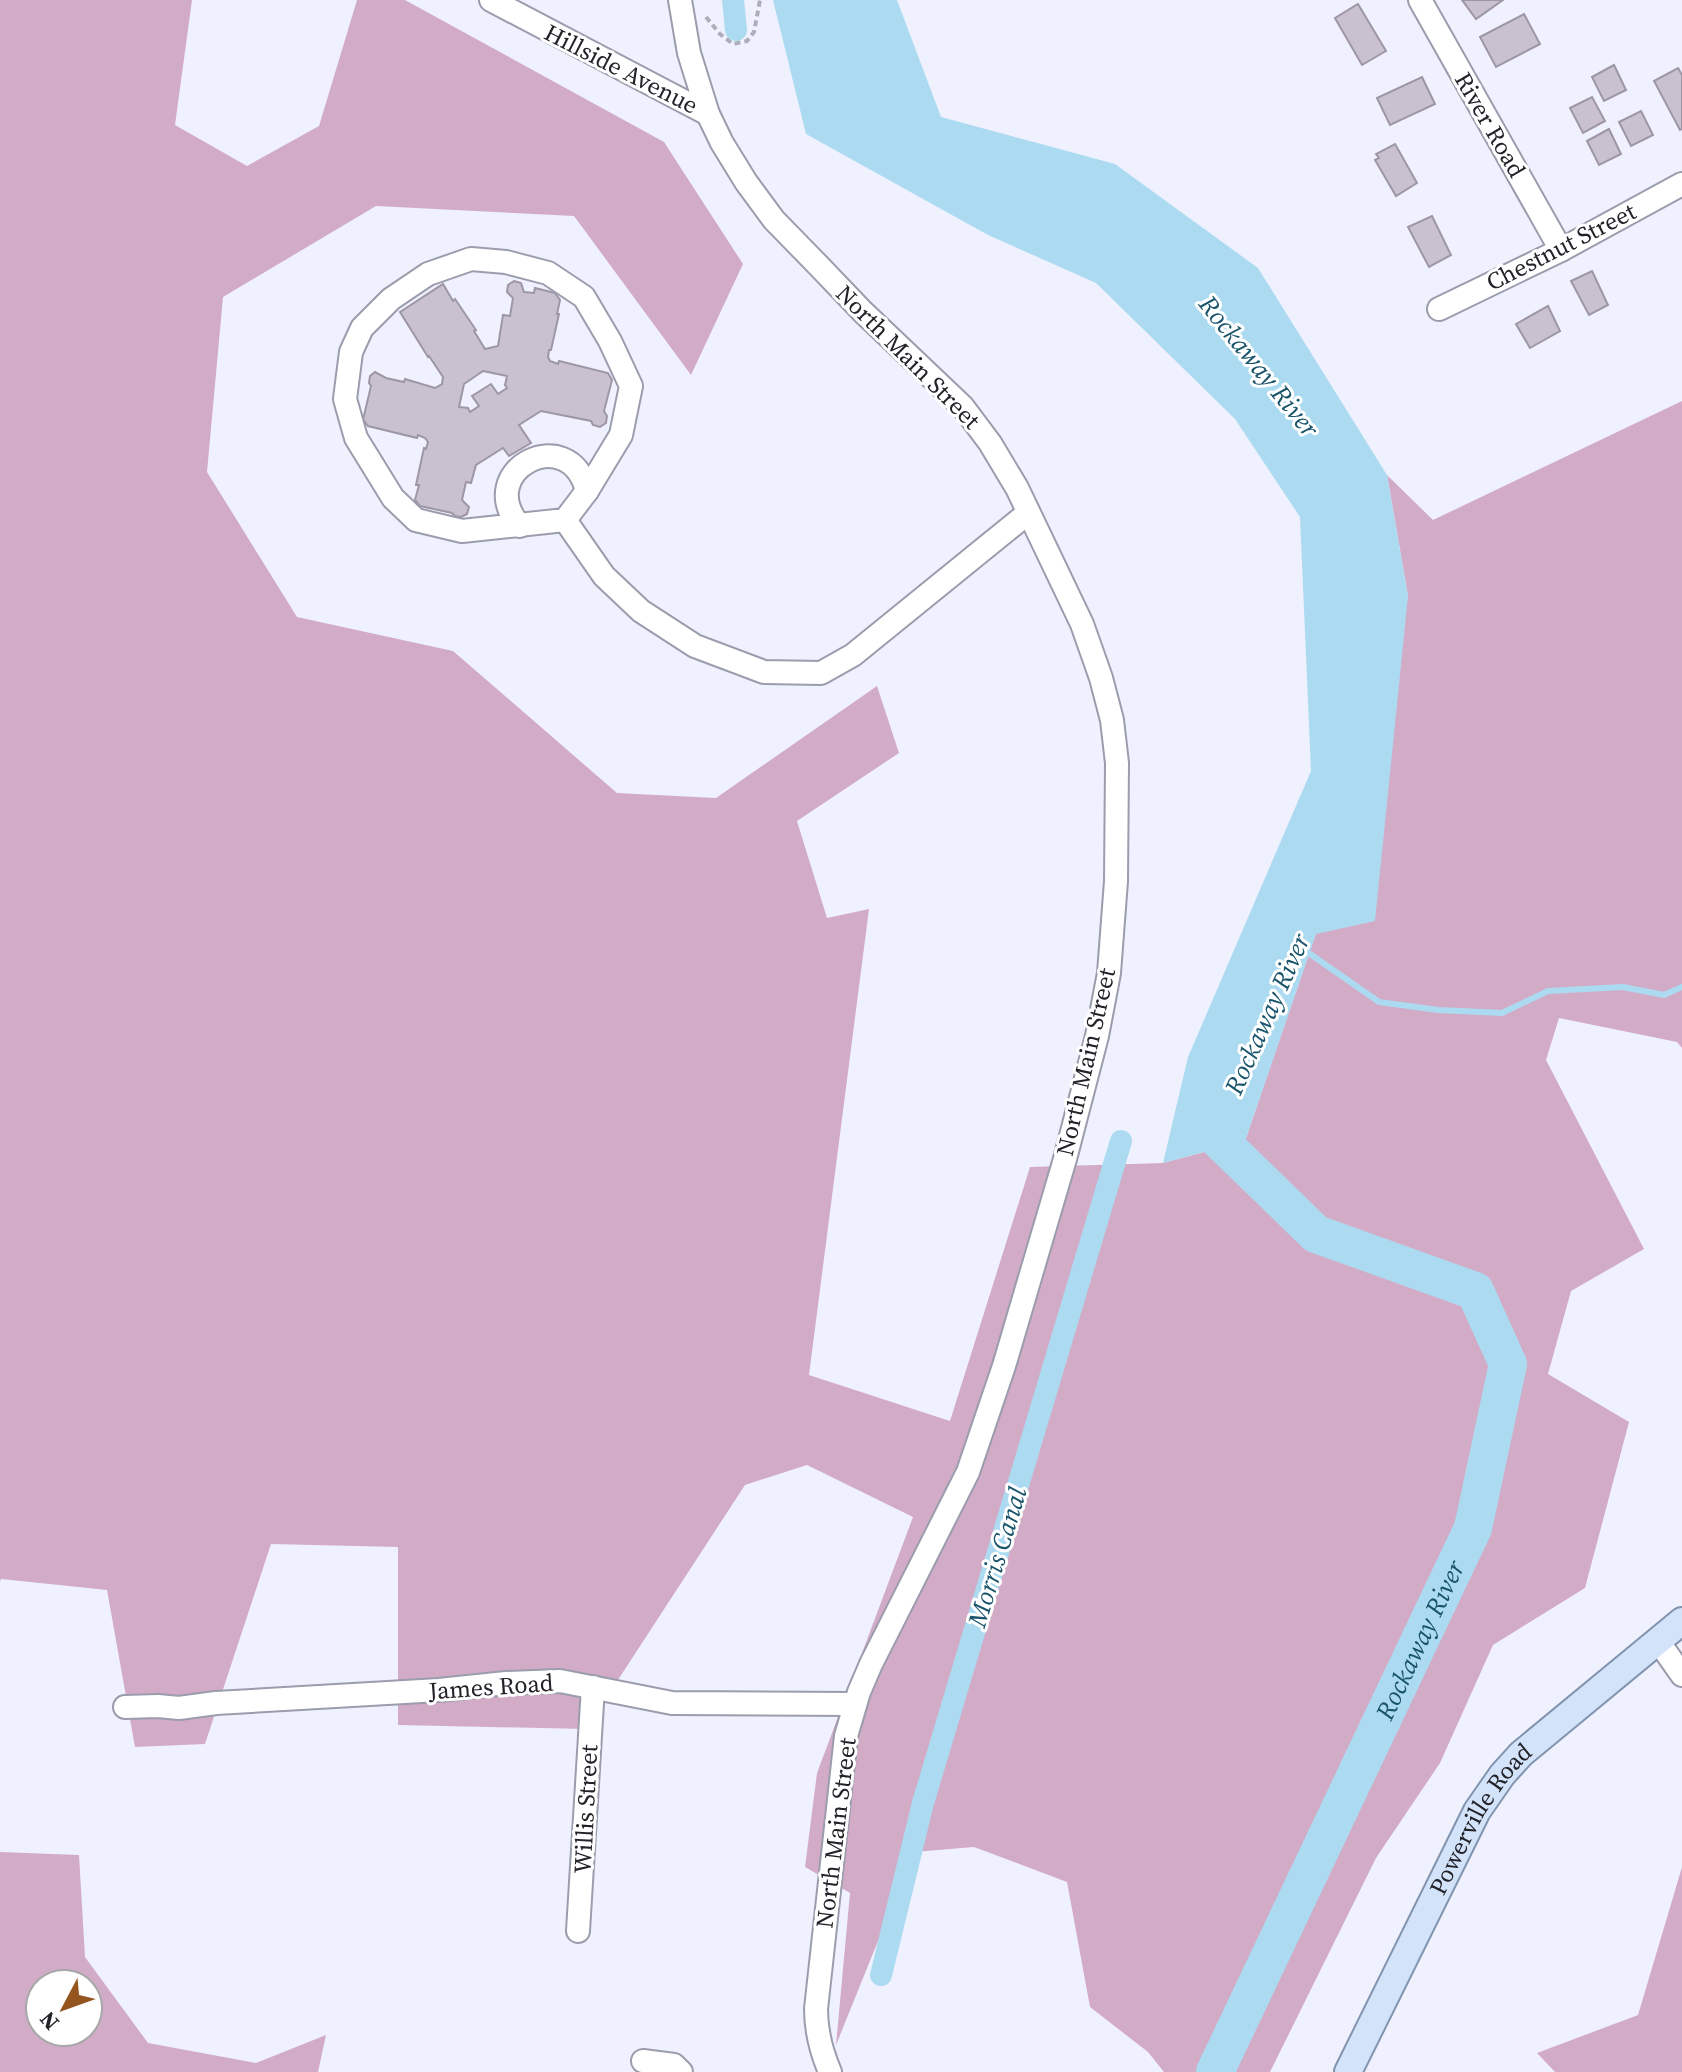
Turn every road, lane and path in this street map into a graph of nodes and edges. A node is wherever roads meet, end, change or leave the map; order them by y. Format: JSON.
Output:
{"nodes":[{"id":1,"x":491,"y":0,"type":"edge"},
{"id":2,"x":680,"y":0,"type":"edge"},
{"id":3,"x":760,"y":0,"type":"edge"},
{"id":4,"x":1420,"y":0,"type":"edge"},
{"id":5,"x":704,"y":15,"type":"dead end"},
{"id":6,"x":708,"y":114,"type":"junction"},
{"id":7,"x":1682,"y":184,"type":"edge"},
{"id":8,"x":1561,"y":250,"type":"junction"},
{"id":9,"x":1439,"y":309,"type":"dead end"},
{"id":10,"x":587,"y":491,"type":"junction"},
{"id":11,"x":1028,"y":513,"type":"junction"},
{"id":12,"x":565,"y":520,"type":"junction"},
{"id":13,"x":520,"y":526,"type":"junction"},
{"id":14,"x":1682,"y":1621,"type":"edge"},
{"id":15,"x":1658,"y":1641,"type":"junction"},
{"id":16,"x":1682,"y":1675,"type":"edge"},
{"id":17,"x":593,"y":1687,"type":"junction"},
{"id":18,"x":855,"y":1704,"type":"junction"},
{"id":19,"x":125,"y":1707,"type":"dead end"},
{"id":20,"x":578,"y":1931,"type":"dead end"},
{"id":21,"x":643,"y":2061,"type":"dead end"},
{"id":22,"x":681,"y":2072,"type":"edge"},
{"id":23,"x":830,"y":2072,"type":"edge"},
{"id":24,"x":1348,"y":2072,"type":"edge"}],
"edges":[{"from":1,"to":6,"type":"street","name":"Hillside Avenue"},
{"from":2,"to":6,"type":"street","name":"North Main Street"},
{"from":3,"to":5,"type":"path"},
{"from":4,"to":8,"type":"street","name":"River Road"},
{"from":6,"to":11,"type":"street","name":"North Main Street"},
{"from":7,"to":8,"type":"street","name":"Chestnut Street"},
{"from":8,"to":9,"type":"street","name":"Chestnut Street"},
{"from":10,"to":12,"type":"street"},
{"from":10,"to":13,"type":"street"},
{"from":10,"to":13,"type":"street"},
{"from":11,"to":12,"type":"street"},
{"from":11,"to":18,"type":"street","name":"North Main Street"},
{"from":12,"to":13,"type":"street"},
{"from":14,"to":15,"type":"main road","name":"Powerville Road"},
{"from":15,"to":16,"type":"street"},
{"from":15,"to":24,"type":"main road","name":"Powerville Road"},
{"from":17,"to":18,"type":"street","name":"James Road"},
{"from":17,"to":19,"type":"street","name":"James Road"},
{"from":17,"to":20,"type":"street","name":"Willis Street"},
{"from":18,"to":23,"type":"street","name":"North Main Street"},
{"from":21,"to":22,"type":"street"}]}
